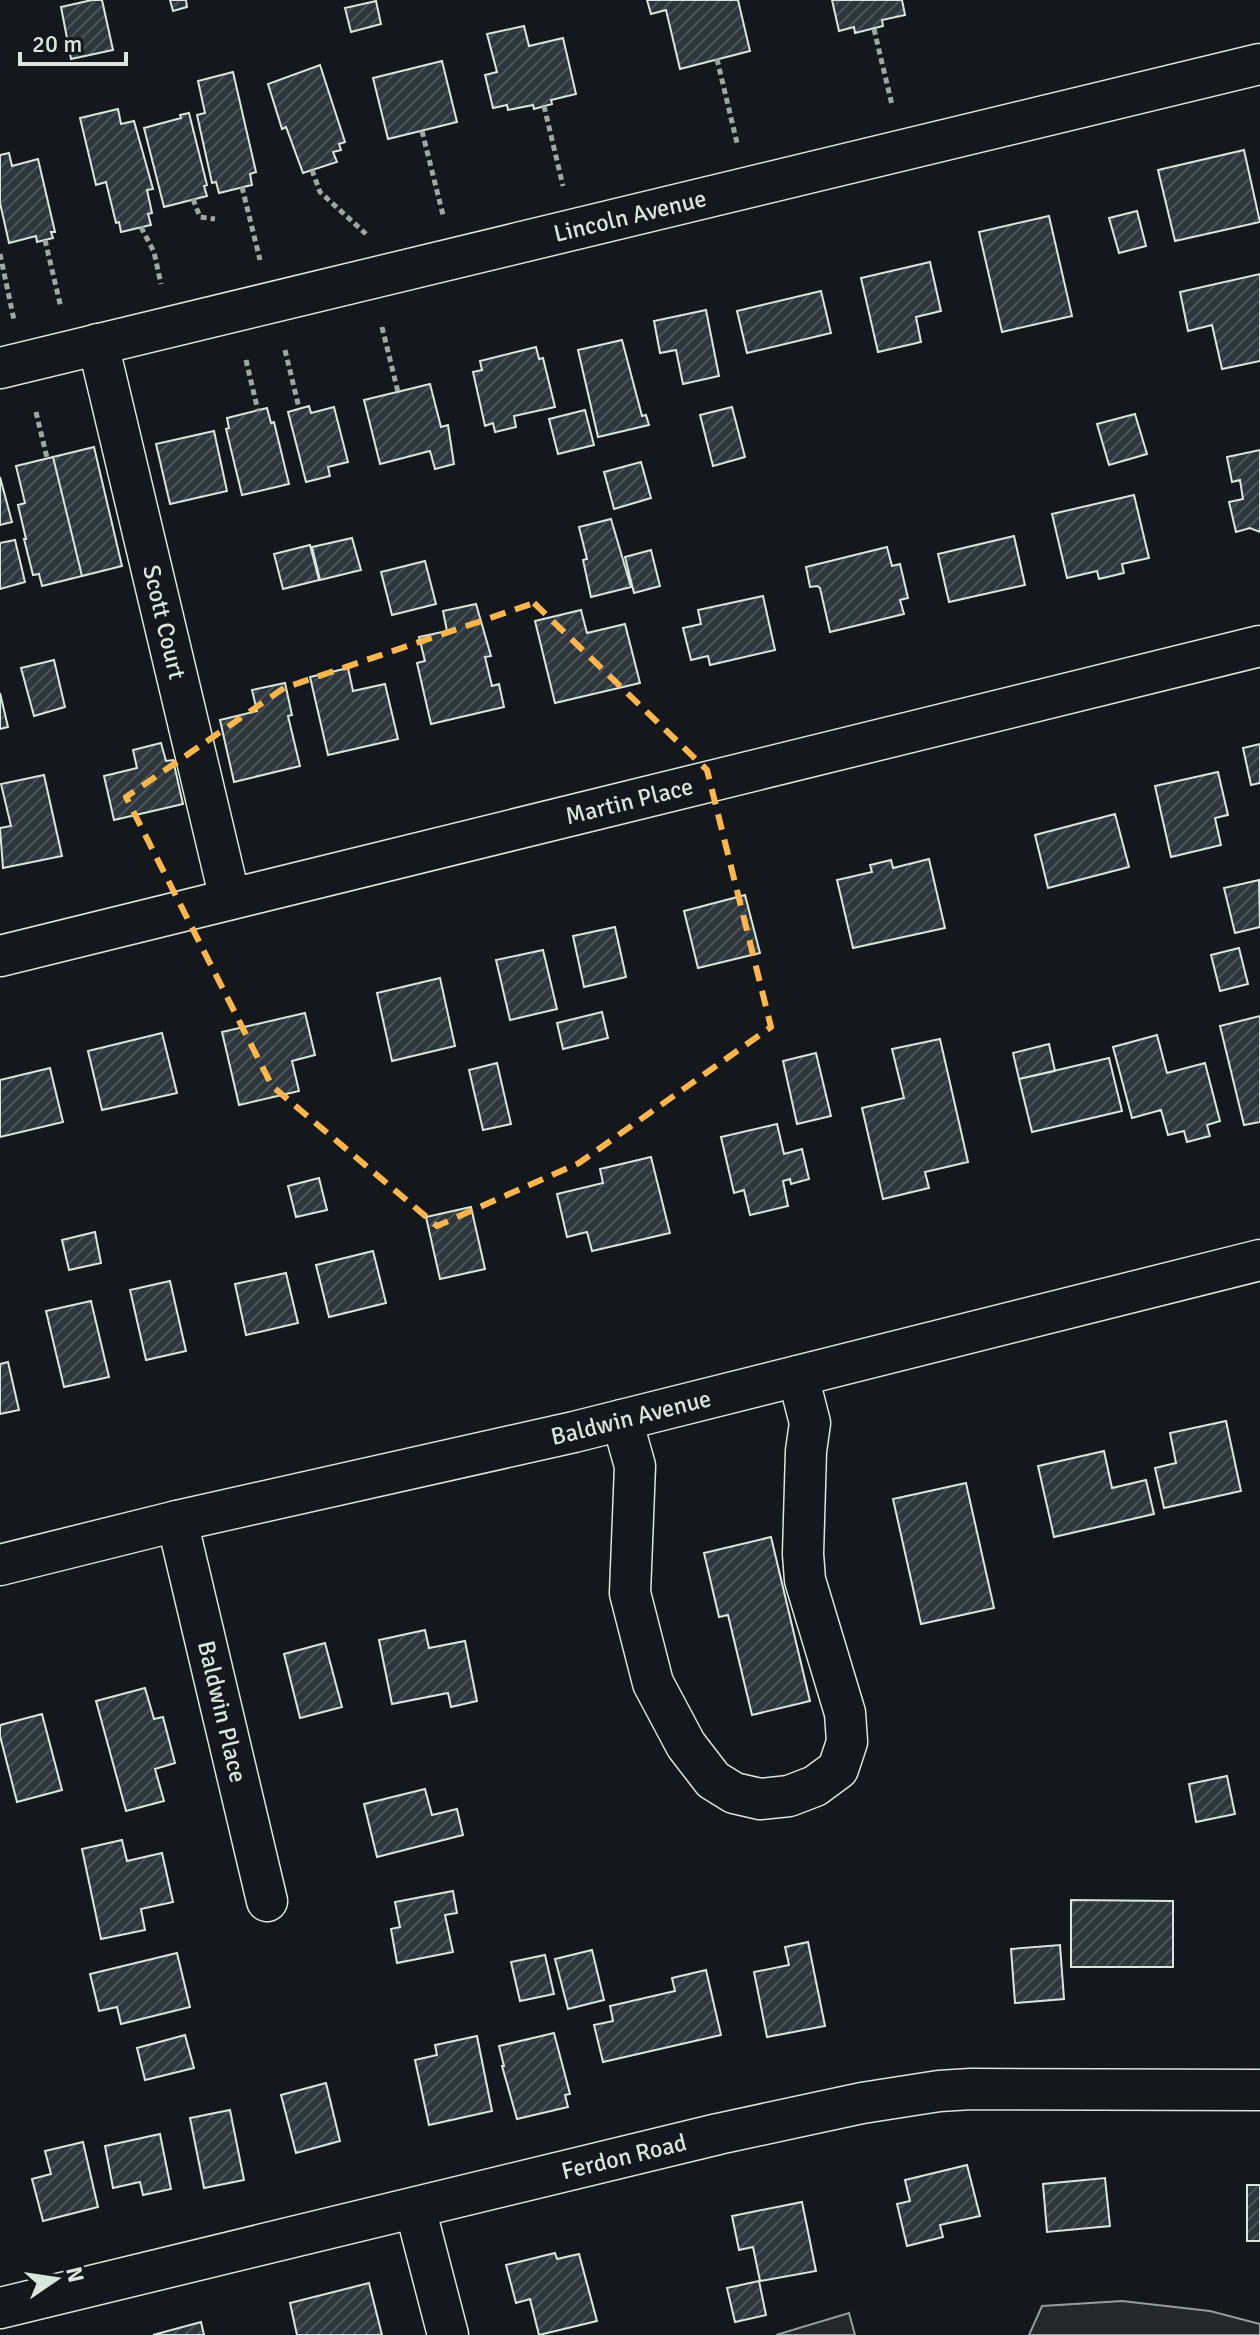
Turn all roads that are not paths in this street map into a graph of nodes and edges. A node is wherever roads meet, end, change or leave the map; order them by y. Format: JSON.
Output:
{"nodes":[{"id":1,"x":1260,"y":64,"type":"edge"},
{"id":2,"x":98,"y":344,"type":"junction"},
{"id":3,"x":0,"y":368,"type":"edge"},
{"id":4,"x":1260,"y":646,"type":"edge"},
{"id":5,"x":230,"y":899,"type":"junction"},
{"id":6,"x":0,"y":956,"type":"edge"},
{"id":7,"x":1260,"y":1260,"type":"edge"},
{"id":8,"x":798,"y":1376,"type":"junction"},
{"id":9,"x":622,"y":1420,"type":"junction"},
{"id":10,"x":177,"y":1521,"type":"junction"},
{"id":11,"x":0,"y":1565,"type":"edge"},
{"id":12,"x":267,"y":1901,"type":"dead end"},
{"id":13,"x":1260,"y":2090,"type":"edge"},
{"id":14,"x":415,"y":2208,"type":"junction"},
{"id":15,"x":0,"y":2308,"type":"edge"},
{"id":16,"x":448,"y":2335,"type":"edge"}],
"edges":[{"from":1,"to":2,"type":"street","name":"Lincoln Avenue"},
{"from":2,"to":3,"type":"street","name":"Lincoln Avenue"},
{"from":2,"to":5,"type":"street","name":"Scott Court"},
{"from":4,"to":5,"type":"street","name":"Martin Place"},
{"from":5,"to":6,"type":"street","name":"Martin Place"},
{"from":7,"to":8,"type":"street","name":"Baldwin Avenue"},
{"from":8,"to":9,"type":"street","name":"Baldwin Avenue"},
{"from":8,"to":9,"type":"street"},
{"from":9,"to":10,"type":"street","name":"Baldwin Avenue"},
{"from":10,"to":11,"type":"street","name":"Baldwin Avenue"},
{"from":10,"to":12,"type":"street","name":"Baldwin Place"},
{"from":13,"to":14,"type":"street","name":"Ferdon Road"},
{"from":14,"to":15,"type":"street","name":"Ferdon Road"},
{"from":14,"to":16,"type":"street"}]}
